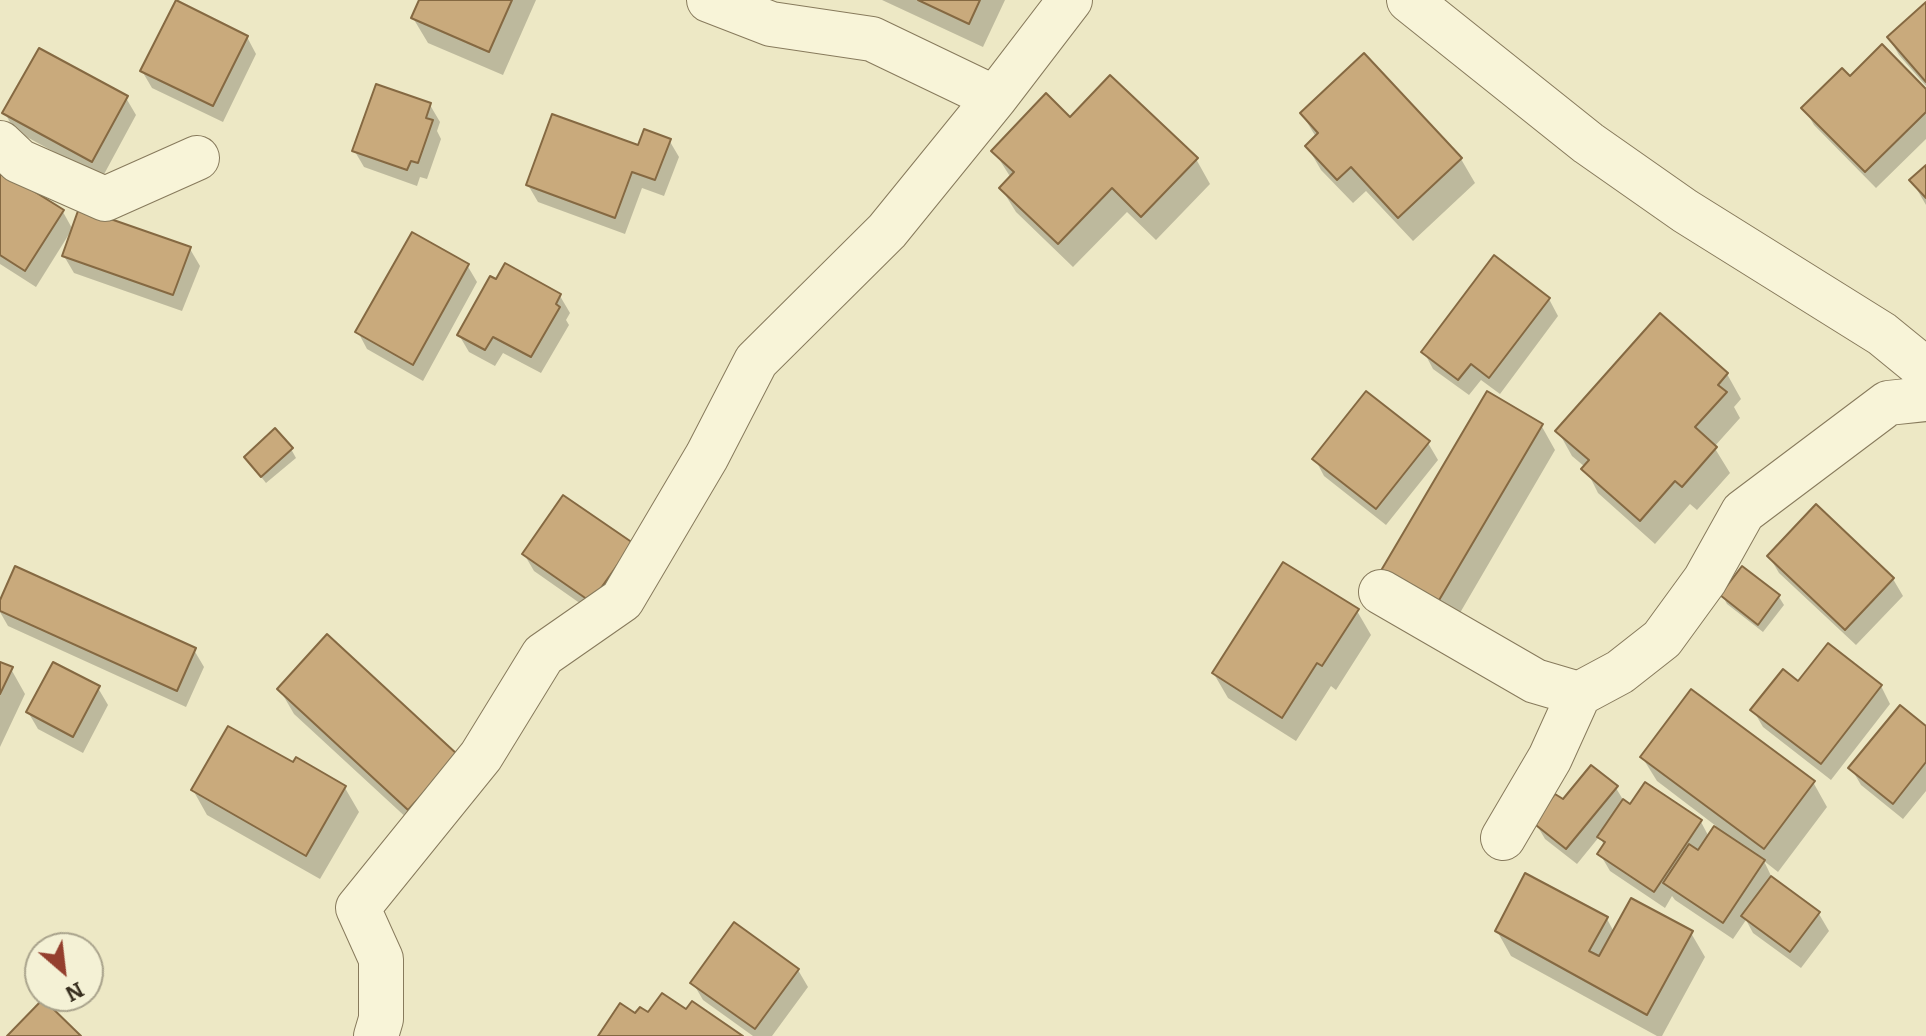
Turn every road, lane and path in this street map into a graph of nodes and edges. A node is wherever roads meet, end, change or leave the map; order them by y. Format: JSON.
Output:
{"nodes":[{"id":1,"x":709,"y":0,"type":"edge"},
{"id":2,"x":1070,"y":0,"type":"edge"},
{"id":3,"x":1409,"y":0,"type":"edge"},
{"id":4,"x":995,"y":98,"type":"junction"},
{"id":5,"x":0,"y":143,"type":"edge"},
{"id":6,"x":197,"y":158,"type":"dead end"},
{"id":7,"x":1926,"y":370,"type":"edge"},
{"id":8,"x":1926,"y":399,"type":"edge"},
{"id":9,"x":1381,"y":592,"type":"dead end"},
{"id":10,"x":1579,"y":694,"type":"junction"},
{"id":11,"x":1503,"y":838,"type":"dead end"},
{"id":12,"x":376,"y":1036,"type":"edge"}],
"edges":[{"from":1,"to":4,"type":"street"},
{"from":2,"to":4,"type":"street"},
{"from":3,"to":7,"type":"street"},
{"from":4,"to":12,"type":"street"},
{"from":5,"to":6,"type":"street"},
{"from":8,"to":10,"type":"street"},
{"from":9,"to":10,"type":"street"},
{"from":10,"to":11,"type":"street"}]}
